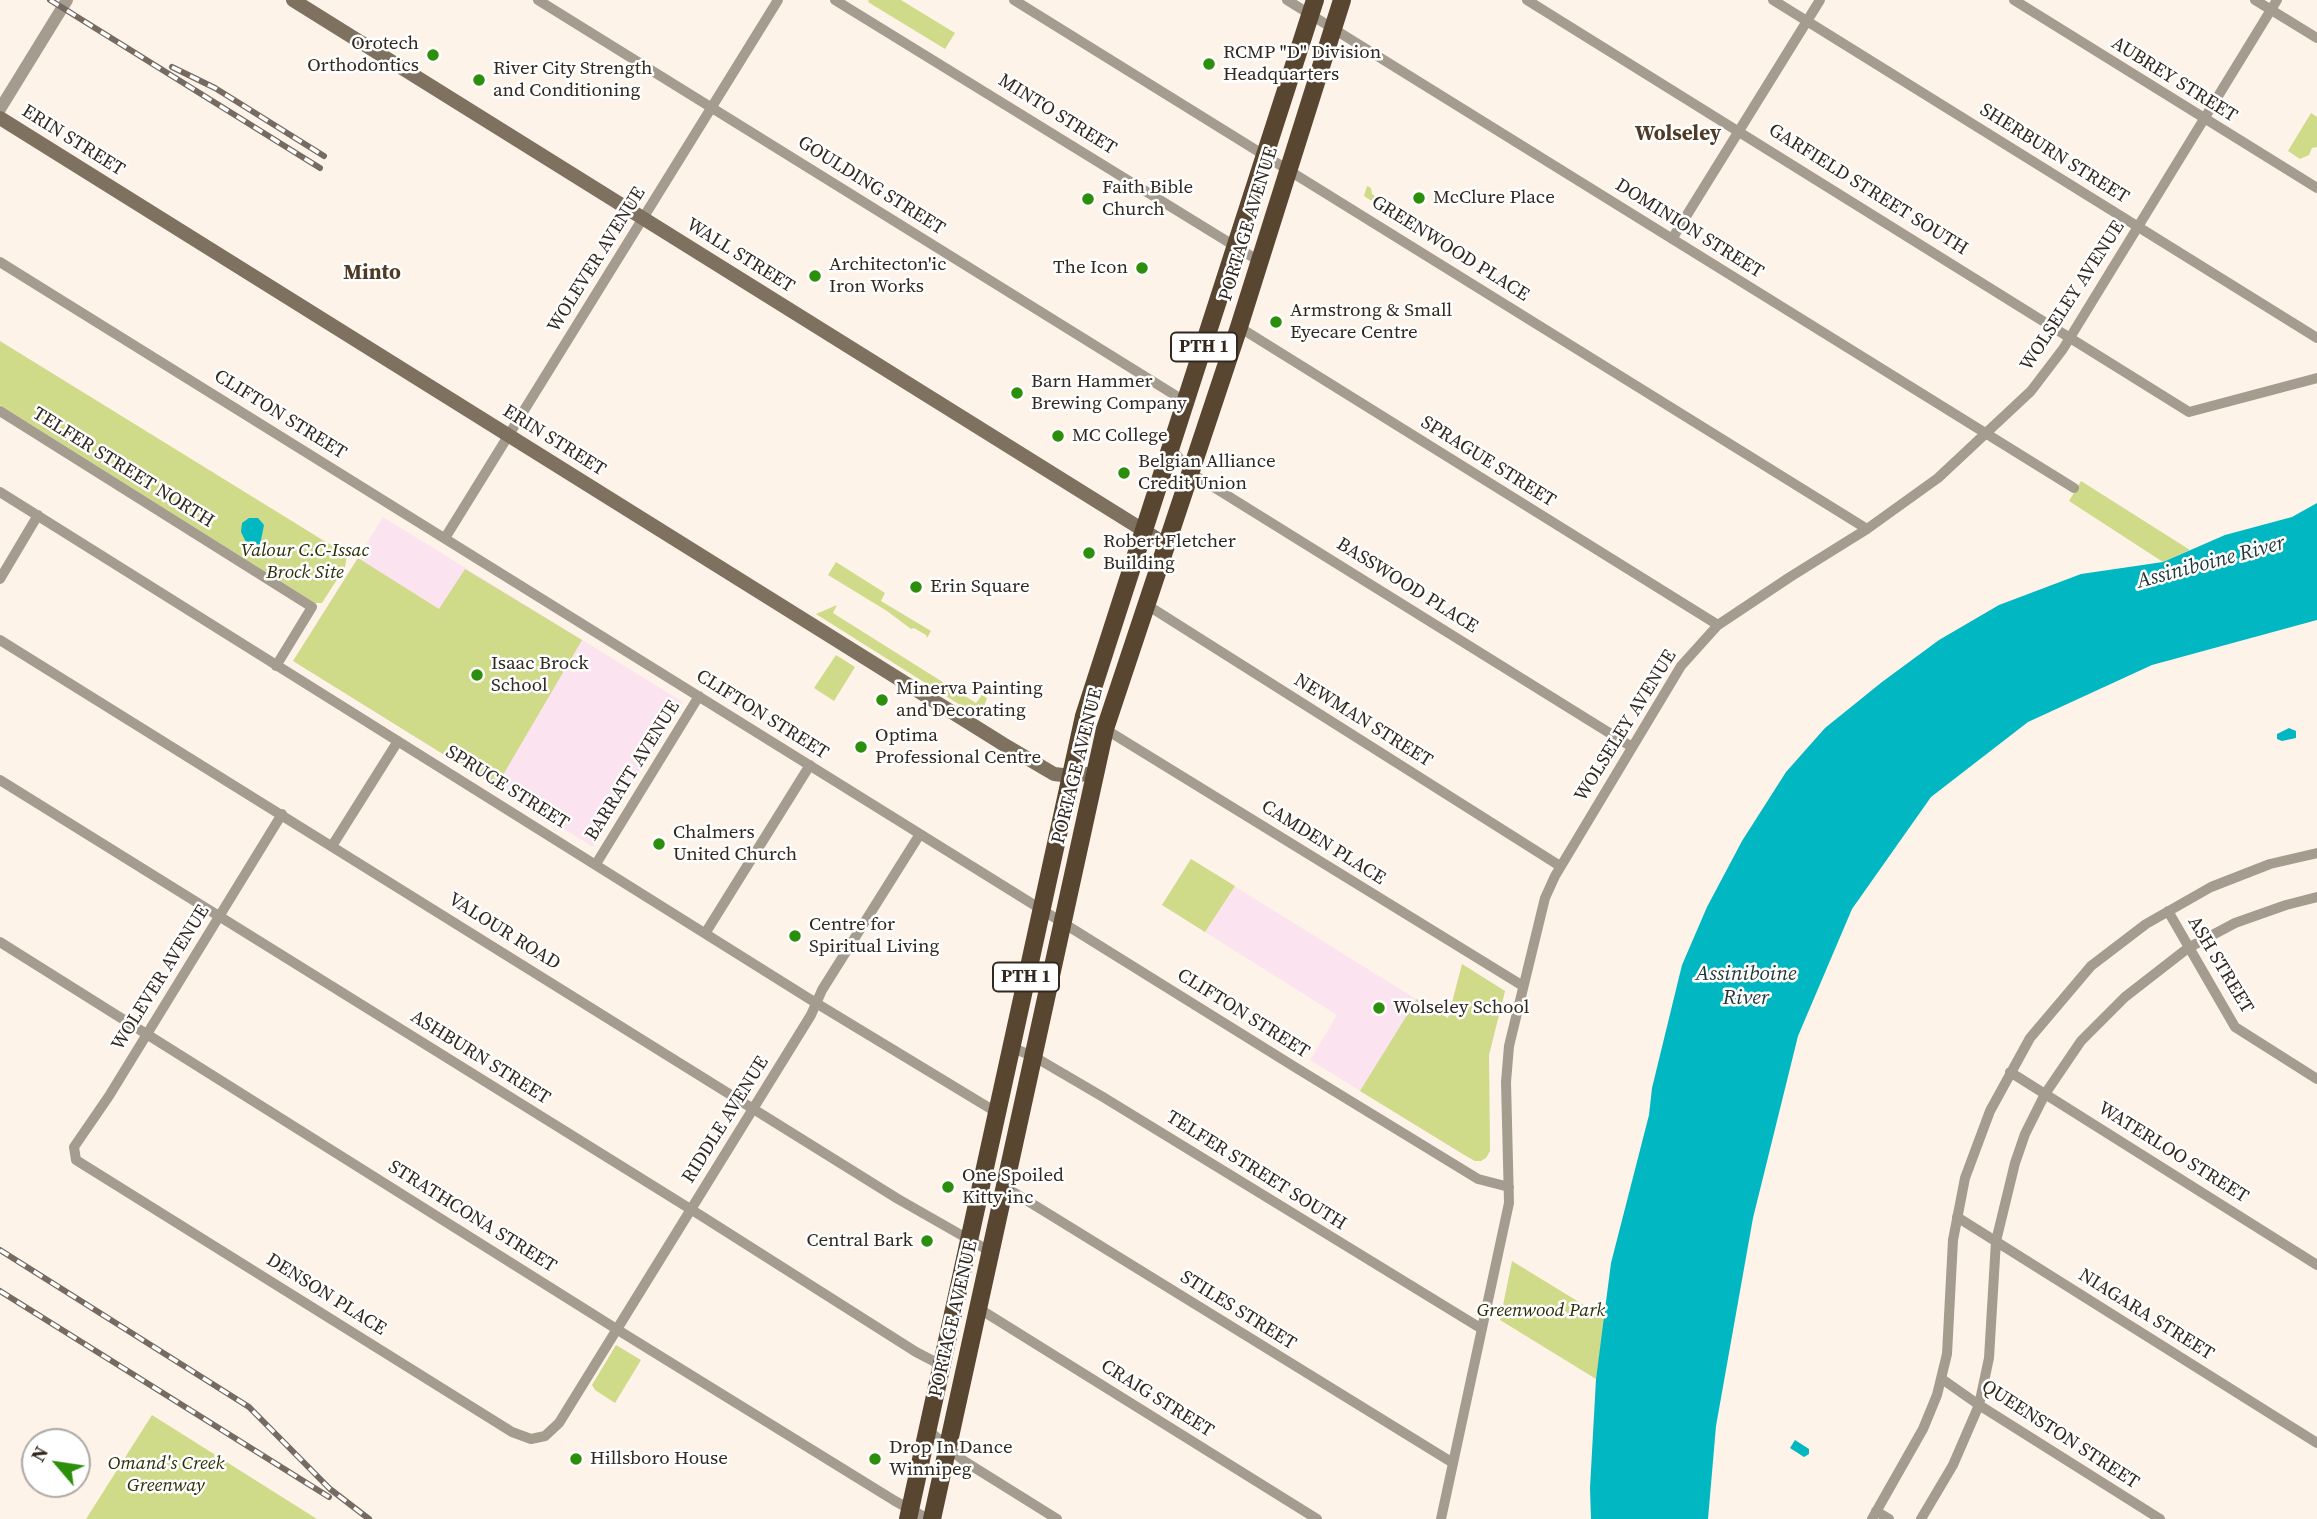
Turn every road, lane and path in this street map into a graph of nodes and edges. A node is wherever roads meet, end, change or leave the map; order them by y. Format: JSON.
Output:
{"nodes":[{"id":1,"x":67,"y":0,"type":"edge"},
{"id":2,"x":293,"y":0,"type":"edge"},
{"id":3,"x":538,"y":0,"type":"edge"},
{"id":4,"x":778,"y":0,"type":"edge"},
{"id":5,"x":835,"y":0,"type":"edge"},
{"id":6,"x":1014,"y":0,"type":"edge"},
{"id":7,"x":1287,"y":0,"type":"edge"},
{"id":8,"x":1342,"y":0,"type":"edge"},
{"id":9,"x":1527,"y":0,"type":"edge"},
{"id":10,"x":1773,"y":0,"type":"edge"},
{"id":11,"x":1820,"y":0,"type":"edge"},
{"id":12,"x":2014,"y":0,"type":"edge"},
{"id":13,"x":2255,"y":0,"type":"edge"},
{"id":14,"x":2274,"y":5,"type":"edge"},
{"id":15,"x":1313,"y":8,"type":"edge"},
{"id":16,"x":1807,"y":21,"type":"junction"},
{"id":17,"x":1332,"y":30,"type":"junction"},
{"id":18,"x":2317,"y":38,"type":"edge"},
{"id":19,"x":711,"y":108,"type":"junction"},
{"id":20,"x":0,"y":109,"type":"edge"},
{"id":21,"x":0,"y":118,"type":"edge"},
{"id":22,"x":2204,"y":120,"type":"junction"},
{"id":23,"x":1741,"y":131,"type":"junction"},
{"id":24,"x":1266,"y":155,"type":"junction"},
{"id":25,"x":1287,"y":169,"type":"junction"},
{"id":26,"x":2317,"y":188,"type":"edge"},
{"id":27,"x":643,"y":218,"type":"junction"},
{"id":28,"x":2138,"y":227,"type":"junction"},
{"id":29,"x":1672,"y":239,"type":"junction"},
{"id":30,"x":1237,"y":247,"type":"junction"},
{"id":31,"x":1259,"y":261,"type":"junction"},
{"id":32,"x":0,"y":262,"type":"edge"},
{"id":33,"x":1239,"y":327,"type":"junction"},
{"id":34,"x":2070,"y":337,"type":"junction"},
{"id":35,"x":2317,"y":338,"type":"edge"},
{"id":36,"x":2317,"y":378,"type":"edge"},
{"id":37,"x":1186,"y":402,"type":"junction"},
{"id":38,"x":0,"y":411,"type":"edge"},
{"id":39,"x":1986,"y":434,"type":"junction"},
{"id":40,"x":508,"y":436,"type":"junction"},
{"id":41,"x":1171,"y":448,"type":"junction"},
{"id":42,"x":1191,"y":473,"type":"junction"},
{"id":43,"x":2074,"y":488,"type":"dead end"},
{"id":44,"x":0,"y":492,"type":"edge"},
{"id":45,"x":38,"y":515,"type":"junction"},
{"id":46,"x":1867,"y":529,"type":"junction"},
{"id":47,"x":1145,"y":531,"type":"junction"},
{"id":48,"x":445,"y":538,"type":"junction"},
{"id":49,"x":1167,"y":545,"type":"junction"},
{"id":50,"x":0,"y":579,"type":"edge"},
{"id":51,"x":1147,"y":605,"type":"junction"},
{"id":52,"x":1718,"y":625,"type":"junction"},
{"id":53,"x":0,"y":640,"type":"edge"},
{"id":54,"x":276,"y":666,"type":"junction"},
{"id":55,"x":699,"y":696,"type":"junction"},
{"id":56,"x":1105,"y":729,"type":"junction"},
{"id":57,"x":398,"y":741,"type":"junction"},
{"id":58,"x":1632,"y":747,"type":"junction"},
{"id":59,"x":810,"y":765,"type":"junction"},
{"id":60,"x":1095,"y":773,"type":"junction"},
{"id":61,"x":1071,"y":776,"type":"junction"},
{"id":62,"x":0,"y":780,"type":"edge"},
{"id":63,"x":282,"y":814,"type":"junction"},
{"id":64,"x":920,"y":834,"type":"junction"},
{"id":65,"x":332,"y":846,"type":"junction"},
{"id":66,"x":2317,"y":853,"type":"edge"},
{"id":67,"x":596,"y":864,"type":"junction"},
{"id":68,"x":1560,"y":866,"type":"junction"},
{"id":69,"x":2317,"y":897,"type":"edge"},
{"id":70,"x":1042,"y":908,"type":"junction"},
{"id":71,"x":2168,"y":911,"type":"junction"},
{"id":72,"x":219,"y":916,"type":"junction"},
{"id":73,"x":1063,"y":922,"type":"junction"},
{"id":74,"x":706,"y":932,"type":"junction"},
{"id":75,"x":0,"y":942,"type":"edge"},
{"id":76,"x":2188,"y":948,"type":"junction"},
{"id":77,"x":1523,"y":986,"type":"junction"},
{"id":78,"x":816,"y":1003,"type":"junction"},
{"id":79,"x":147,"y":1033,"type":"junction"},
{"id":80,"x":1010,"y":1046,"type":"junction"},
{"id":81,"x":1033,"y":1056,"type":"junction"},
{"id":82,"x":2010,"y":1072,"type":"junction"},
{"id":83,"x":2317,"y":1079,"type":"edge"},
{"id":84,"x":2045,"y":1094,"type":"junction"},
{"id":85,"x":754,"y":1108,"type":"junction"},
{"id":86,"x":996,"y":1112,"type":"junction"},
{"id":87,"x":76,"y":1160,"type":"joint"},
{"id":88,"x":1005,"y":1187,"type":"junction"},
{"id":89,"x":1509,"y":1187,"type":"junction"},
{"id":90,"x":691,"y":1210,"type":"junction"},
{"id":91,"x":1957,"y":1217,"type":"junction"},
{"id":92,"x":969,"y":1241,"type":"junction"},
{"id":93,"x":1996,"y":1241,"type":"junction"},
{"id":94,"x":991,"y":1252,"type":"junction"},
{"id":95,"x":2317,"y":1265,"type":"edge"},
{"id":96,"x":978,"y":1308,"type":"junction"},
{"id":97,"x":617,"y":1329,"type":"junction"},
{"id":98,"x":1482,"y":1329,"type":"junction"},
{"id":99,"x":941,"y":1365,"type":"junction"},
{"id":100,"x":1942,"y":1379,"type":"junction"},
{"id":101,"x":1979,"y":1405,"type":"junction"},
{"id":102,"x":559,"y":1423,"type":"joint"},
{"id":103,"x":927,"y":1430,"type":"junction"},
{"id":104,"x":2317,"y":1443,"type":"edge"},
{"id":105,"x":947,"y":1447,"type":"junction"},
{"id":106,"x":1453,"y":1463,"type":"junction"},
{"id":107,"x":909,"y":1514,"type":"edge"},
{"id":108,"x":1874,"y":1515,"type":"edge"},
{"id":109,"x":930,"y":1519,"type":"edge"},
{"id":110,"x":1057,"y":1519,"type":"edge"},
{"id":111,"x":1317,"y":1519,"type":"edge"},
{"id":112,"x":1441,"y":1519,"type":"edge"},
{"id":113,"x":1889,"y":1519,"type":"edge"},
{"id":114,"x":1921,"y":1519,"type":"edge"},
{"id":115,"x":2160,"y":1519,"type":"edge"}],
"edges":[{"from":1,"to":20,"type":"street"},
{"from":2,"to":27,"type":"main road","name":"WALL STREET"},
{"from":3,"to":19,"type":"street","name":"GOULDING STREET"},
{"from":4,"to":19,"type":"street","name":"WOLEVER AVENUE"},
{"from":5,"to":30,"type":"street","name":"MINTO STREET"},
{"from":6,"to":24,"type":"street","name":"GREENWOOD PLACE"},
{"from":7,"to":15,"type":"street","name":"DOMINION STREET"},
{"from":8,"to":17,"type":"highway","name":"PORTAGE AVENUE","number":"PTH 1"},
{"from":9,"to":23,"type":"street","name":"GARFIELD STREET SOUTH"},
{"from":10,"to":16,"type":"street","name":"SHERBURN STREET"},
{"from":11,"to":16,"type":"street"},
{"from":12,"to":22,"type":"street","name":"AUBREY STREET"},
{"from":13,"to":14,"type":"street"},
{"from":14,"to":18,"type":"street"},
{"from":14,"to":22,"type":"street","name":"WOLSELEY AVENUE"},
{"from":15,"to":17,"type":"street","name":"DOMINION STREET"},
{"from":15,"to":24,"type":"highway","name":"PORTAGE AVENUE","number":"PTH 1"},
{"from":16,"to":23,"type":"street"},
{"from":16,"to":28,"type":"street","name":"SHERBURN STREET"},
{"from":17,"to":25,"type":"highway","name":"PORTAGE AVENUE","number":"PTH 1"},
{"from":17,"to":29,"type":"street","name":"DOMINION STREET"},
{"from":19,"to":27,"type":"street","name":"WOLEVER AVENUE"},
{"from":19,"to":37,"type":"street","name":"GOULDING STREET"},
{"from":21,"to":40,"type":"main road","name":"ERIN STREET"},
{"from":22,"to":26,"type":"street","name":"AUBREY STREET"},
{"from":22,"to":28,"type":"street","name":"WOLSELEY AVENUE"},
{"from":23,"to":29,"type":"street"},
{"from":23,"to":34,"type":"street","name":"GARFIELD STREET SOUTH"},
{"from":24,"to":25,"type":"street","name":"GREENWOOD PLACE"},
{"from":24,"to":30,"type":"highway","name":"PORTAGE AVENUE","number":"PTH 1"},
{"from":25,"to":31,"type":"highway","name":"PORTAGE AVENUE","number":"PTH 1"},
{"from":25,"to":46,"type":"street","name":"GREENWOOD PLACE"},
{"from":27,"to":40,"type":"street","name":"WOLEVER AVENUE"},
{"from":27,"to":47,"type":"main road","name":"WALL STREET"},
{"from":28,"to":34,"type":"street","name":"WOLSELEY AVENUE"},
{"from":28,"to":35,"type":"street","name":"SHERBURN STREET"},
{"from":29,"to":39,"type":"street","name":"DOMINION STREET"},
{"from":30,"to":31,"type":"street","name":"MINTO STREET"},
{"from":30,"to":37,"type":"highway","name":"PORTAGE AVENUE","number":"PTH 1"},
{"from":31,"to":33,"type":"highway","name":"PORTAGE AVENUE","number":"PTH 1"},
{"from":32,"to":48,"type":"street","name":"CLIFTON STREET"},
{"from":33,"to":42,"type":"highway","name":"PORTAGE AVENUE","number":"PTH 1"},
{"from":33,"to":52,"type":"street","name":"SPRAGUE STREET"},
{"from":34,"to":36,"type":"street","name":"GARFIELD STREET SOUTH"},
{"from":34,"to":39,"type":"street","name":"WOLSELEY AVENUE"},
{"from":37,"to":41,"type":"highway","name":"PORTAGE AVENUE","number":"PTH 1"},
{"from":38,"to":54,"type":"street","name":"TELFER STREET NORTH"},
{"from":39,"to":43,"type":"street","name":"DOMINION STREET"},
{"from":39,"to":46,"type":"street","name":"WOLSELEY AVENUE"},
{"from":40,"to":48,"type":"street","name":"WOLEVER AVENUE"},
{"from":40,"to":61,"type":"main road","name":"ERIN STREET"},
{"from":41,"to":42,"type":"street","name":"BASSWOOD PLACE"},
{"from":41,"to":47,"type":"highway","name":"PORTAGE AVENUE","number":"PTH 1"},
{"from":42,"to":49,"type":"highway","name":"PORTAGE AVENUE","number":"PTH 1"},
{"from":42,"to":58,"type":"street","name":"BASSWOOD PLACE"},
{"from":44,"to":45,"type":"street","name":"SPRUCE STREET"},
{"from":45,"to":50,"type":"street"},
{"from":45,"to":54,"type":"street","name":"SPRUCE STREET"},
{"from":46,"to":52,"type":"street","name":"WOLSELEY AVENUE"},
{"from":47,"to":49,"type":"main road","name":"WALL STREET"},
{"from":47,"to":61,"type":"highway","name":"PORTAGE AVENUE","number":"PTH 1"},
{"from":48,"to":55,"type":"street","name":"CLIFTON STREET"},
{"from":49,"to":51,"type":"highway","name":"PORTAGE AVENUE","number":"PTH 1"},
{"from":51,"to":56,"type":"highway","name":"PORTAGE AVENUE","number":"PTH 1"},
{"from":51,"to":68,"type":"street","name":"NEWMAN STREET"},
{"from":52,"to":58,"type":"street","name":"WOLSELEY AVENUE"},
{"from":53,"to":63,"type":"street","name":"VALOUR ROAD"},
{"from":54,"to":57,"type":"street","name":"SPRUCE STREET"},
{"from":55,"to":59,"type":"street","name":"CLIFTON STREET"},
{"from":55,"to":67,"type":"street","name":"BARRATT AVENUE"},
{"from":56,"to":60,"type":"highway","name":"PORTAGE AVENUE","number":"PTH 1"},
{"from":56,"to":77,"type":"street","name":"CAMDEN PLACE"},
{"from":57,"to":65,"type":"street"},
{"from":57,"to":67,"type":"street","name":"SPRUCE STREET"},
{"from":58,"to":68,"type":"street","name":"WOLSELEY AVENUE"},
{"from":59,"to":64,"type":"street","name":"CLIFTON STREET"},
{"from":59,"to":74,"type":"street"},
{"from":60,"to":61,"type":"main road","name":"ERIN STREET"},
{"from":60,"to":73,"type":"highway","name":"PORTAGE AVENUE","number":"PTH 1"},
{"from":61,"to":70,"type":"highway","name":"PORTAGE AVENUE","number":"PTH 1"},
{"from":62,"to":72,"type":"street","name":"ASHBURN STREET"},
{"from":63,"to":65,"type":"street","name":"VALOUR ROAD"},
{"from":63,"to":72,"type":"street","name":"WOLEVER AVENUE"},
{"from":64,"to":70,"type":"street","name":"CLIFTON STREET"},
{"from":64,"to":78,"type":"street","name":"RIDDLE AVENUE"},
{"from":65,"to":85,"type":"street","name":"VALOUR ROAD"},
{"from":66,"to":71,"type":"street"},
{"from":67,"to":74,"type":"street","name":"SPRUCE STREET"},
{"from":68,"to":77,"type":"street","name":"WOLSELEY AVENUE"},
{"from":69,"to":76,"type":"street"},
{"from":70,"to":73,"type":"street","name":"CLIFTON STREET"},
{"from":70,"to":80,"type":"highway","name":"PORTAGE AVENUE","number":"PTH 1"},
{"from":71,"to":76,"type":"street","name":"ASH STREET"},
{"from":71,"to":82,"type":"street"},
{"from":72,"to":79,"type":"street","name":"WOLEVER AVENUE"},
{"from":72,"to":90,"type":"street","name":"ASHBURN STREET"},
{"from":73,"to":81,"type":"highway","name":"PORTAGE AVENUE","number":"PTH 1"},
{"from":73,"to":89,"type":"street","name":"CLIFTON STREET"},
{"from":74,"to":78,"type":"street","name":"SPRUCE STREET"},
{"from":75,"to":79,"type":"street","name":"STRATHCONA STREET"},
{"from":76,"to":83,"type":"street","name":"ASH STREET"},
{"from":76,"to":84,"type":"street"},
{"from":77,"to":89,"type":"street","name":"WOLSELEY AVENUE"},
{"from":78,"to":85,"type":"street","name":"RIDDLE AVENUE"},
{"from":78,"to":86,"type":"street","name":"SPRUCE STREET"},
{"from":79,"to":87,"type":"street","name":"WOLEVER AVENUE"},
{"from":79,"to":97,"type":"street","name":"STRATHCONA STREET"},
{"from":80,"to":81,"type":"street","name":"TELFER STREET SOUTH"},
{"from":80,"to":86,"type":"highway","name":"PORTAGE AVENUE","number":"PTH 1"},
{"from":81,"to":88,"type":"highway","name":"PORTAGE AVENUE","number":"PTH 1"},
{"from":81,"to":98,"type":"street","name":"TELFER STREET SOUTH"},
{"from":82,"to":84,"type":"street","name":"WATERLOO STREET"},
{"from":82,"to":91,"type":"street"},
{"from":84,"to":93,"type":"street"},
{"from":84,"to":95,"type":"street","name":"WATERLOO STREET"},
{"from":85,"to":90,"type":"street","name":"RIDDLE AVENUE"},
{"from":85,"to":92,"type":"street","name":"VALOUR ROAD"},
{"from":86,"to":92,"type":"highway","name":"PORTAGE AVENUE","number":"PTH 1"},
{"from":87,"to":102,"type":"street","name":"DENSON PLACE"},
{"from":88,"to":94,"type":"highway","name":"PORTAGE AVENUE","number":"PTH 1"},
{"from":88,"to":106,"type":"street","name":"STILES STREET"},
{"from":89,"to":98,"type":"street","name":"WOLSELEY AVENUE"},
{"from":90,"to":97,"type":"street","name":"RIDDLE AVENUE"},
{"from":90,"to":99,"type":"street","name":"ASHBURN STREET"},
{"from":91,"to":93,"type":"street","name":"NIAGARA STREET"},
{"from":91,"to":100,"type":"street"},
{"from":92,"to":94,"type":"street","name":"VALOUR ROAD"},
{"from":92,"to":99,"type":"highway","name":"PORTAGE AVENUE","number":"PTH 1"},
{"from":93,"to":101,"type":"street"},
{"from":93,"to":104,"type":"street","name":"NIAGARA STREET"},
{"from":94,"to":96,"type":"highway","name":"PORTAGE AVENUE","number":"PTH 1"},
{"from":96,"to":105,"type":"highway","name":"PORTAGE AVENUE","number":"PTH 1"},
{"from":96,"to":111,"type":"street","name":"CRAIG STREET"},
{"from":97,"to":102,"type":"street","name":"RIDDLE AVENUE"},
{"from":97,"to":107,"type":"street","name":"STRATHCONA STREET"},
{"from":98,"to":106,"type":"street","name":"WOLSELEY AVENUE"},
{"from":99,"to":103,"type":"highway","name":"PORTAGE AVENUE","number":"PTH 1"},
{"from":100,"to":101,"type":"street","name":"QUEENSTON STREET"},
{"from":100,"to":108,"type":"street"},
{"from":101,"to":114,"type":"street"},
{"from":101,"to":115,"type":"street","name":"QUEENSTON STREET"},
{"from":103,"to":105,"type":"street"},
{"from":103,"to":107,"type":"highway","name":"PORTAGE AVENUE","number":"PTH 1"},
{"from":105,"to":109,"type":"highway","name":"PORTAGE AVENUE","number":"PTH 1"},
{"from":105,"to":110,"type":"street"},
{"from":106,"to":112,"type":"street","name":"WOLSELEY AVENUE"},
{"from":107,"to":109,"type":"street","name":"STRATHCONA STREET"},
{"from":108,"to":113,"type":"street"}]}
